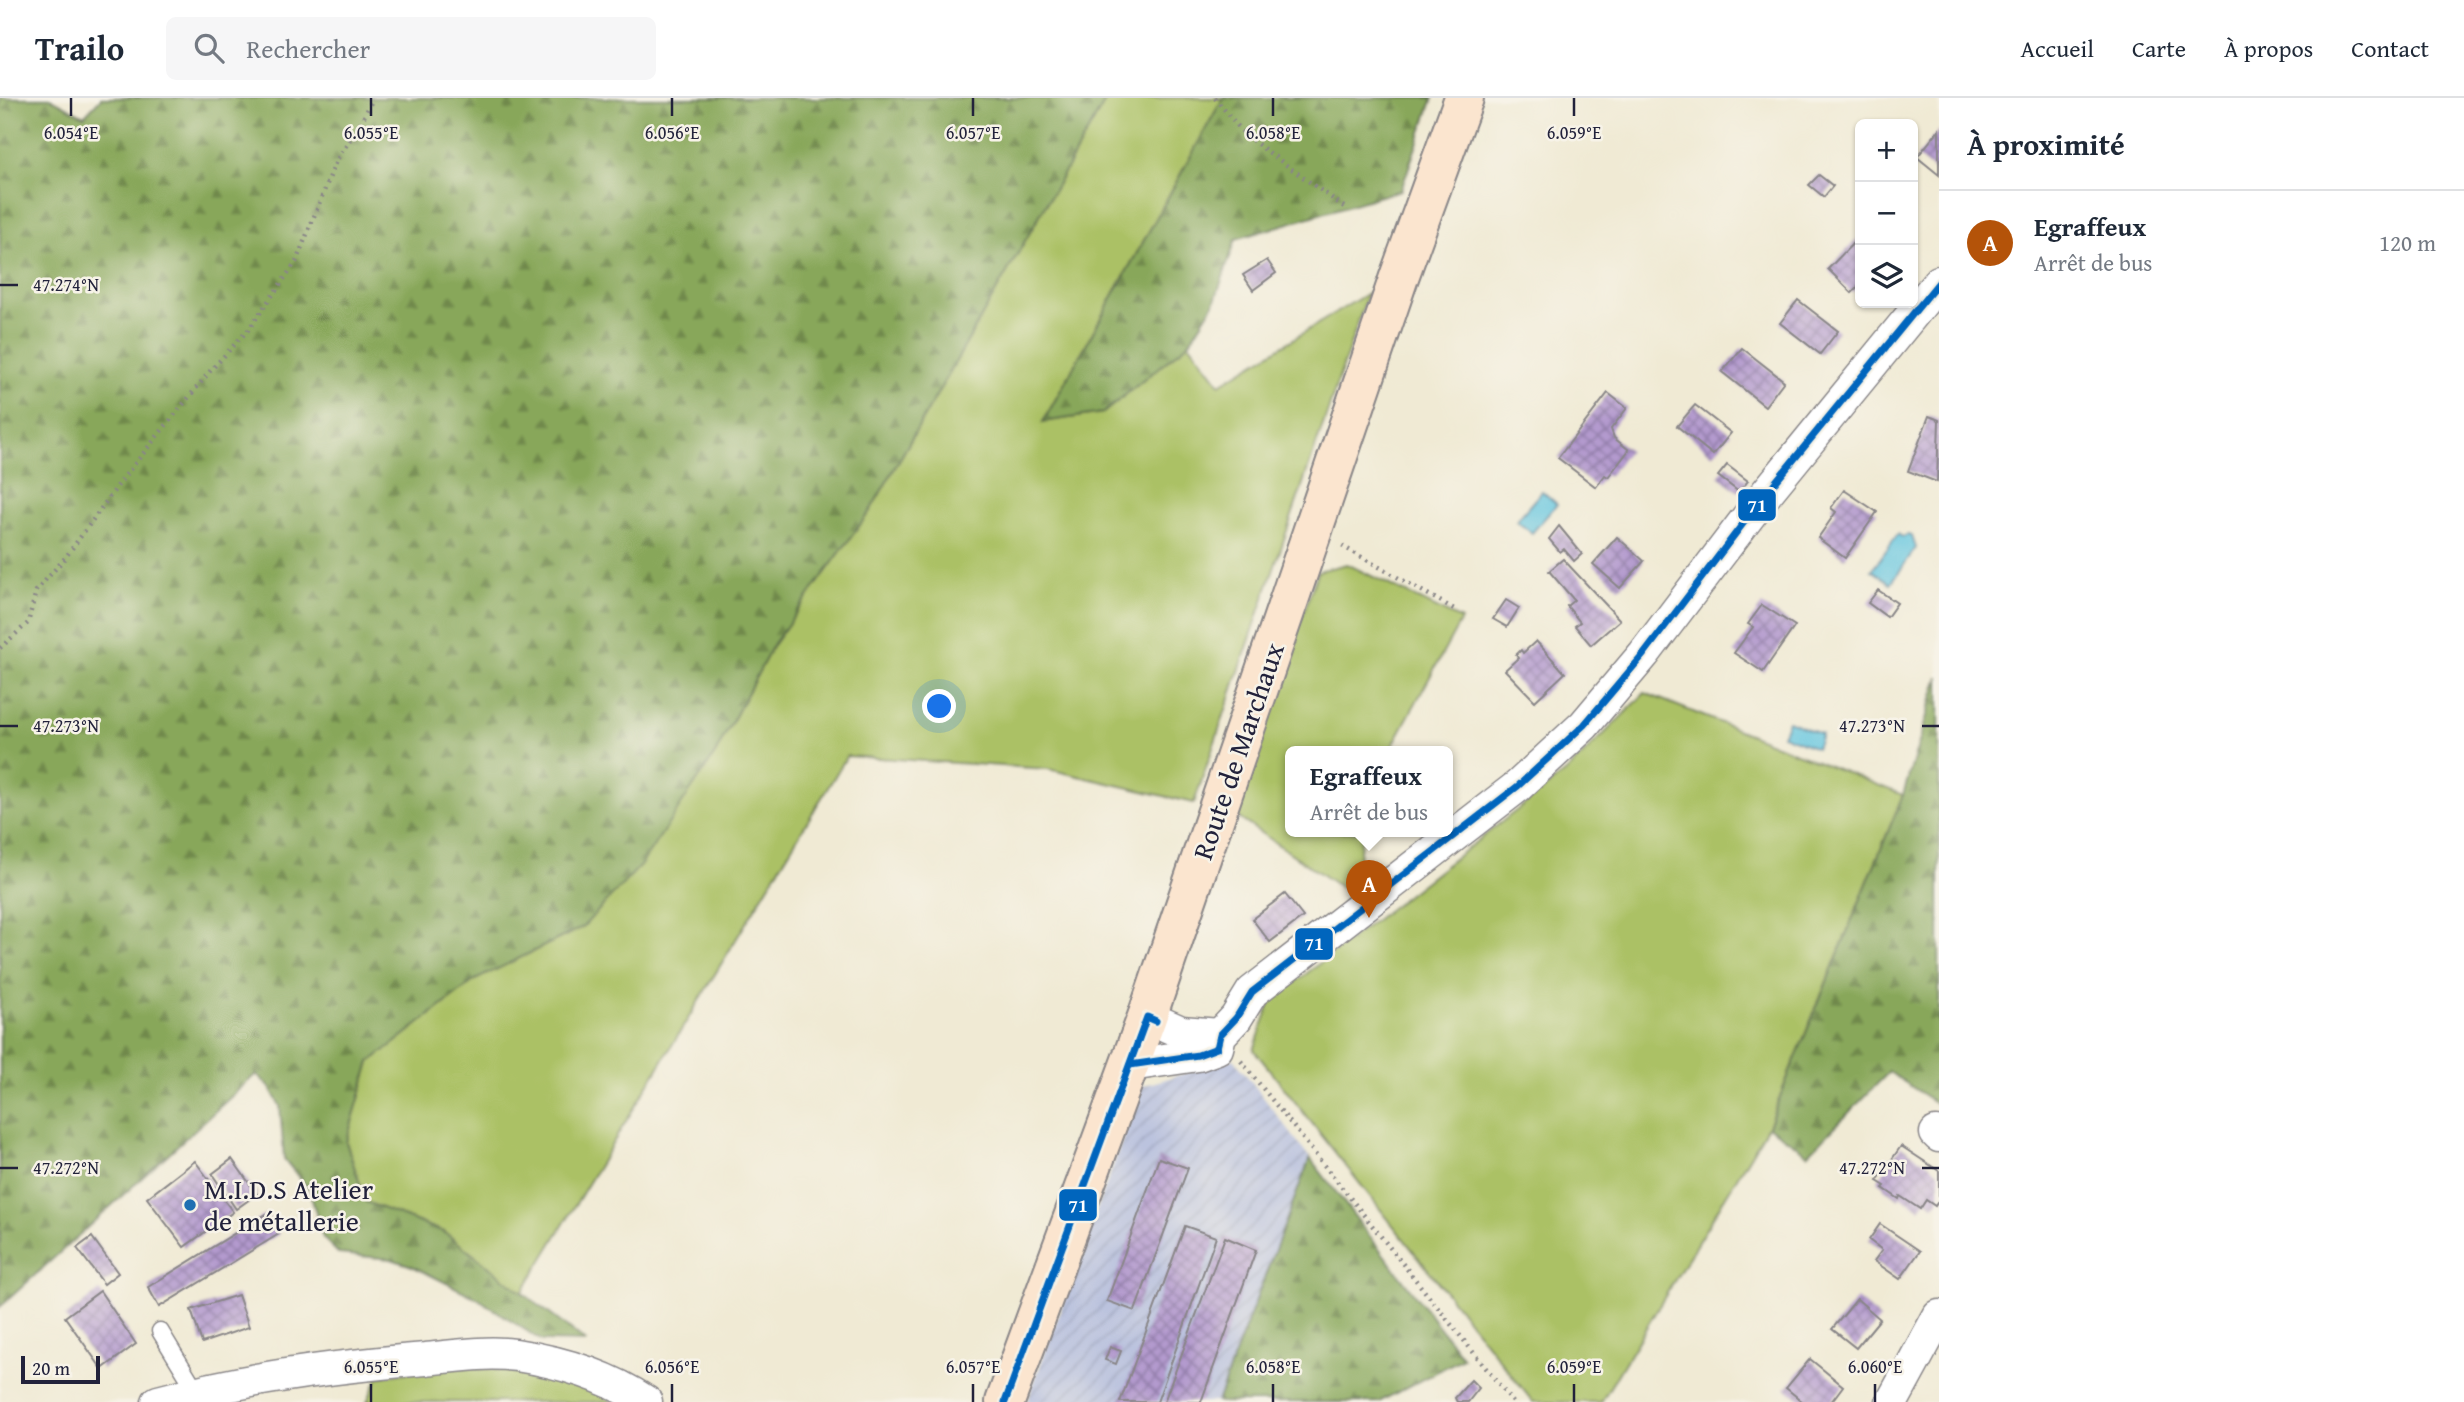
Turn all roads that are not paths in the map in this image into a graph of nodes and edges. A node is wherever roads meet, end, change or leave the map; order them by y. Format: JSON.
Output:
{"nodes":[{"id":1,"x":1464,"y":98,"type":"edge"},
{"id":2,"x":1939,"y":282,"type":"edge"},
{"id":3,"x":1453,"y":836,"type":"edge"},
{"id":4,"x":1452,"y":837,"type":"edge"},
{"id":5,"x":1147,"y":1017,"type":"junction"},
{"id":6,"x":1220,"y":1035,"type":"junction"},
{"id":7,"x":1130,"y":1065,"type":"junction"},
{"id":8,"x":1939,"y":1316,"type":"edge"},
{"id":9,"x":160,"y":1331,"type":"dead end"},
{"id":10,"x":197,"y":1392,"type":"junction"},
{"id":11,"x":158,"y":1402,"type":"edge"},
{"id":12,"x":646,"y":1402,"type":"edge"},
{"id":13,"x":1005,"y":1402,"type":"edge"},
{"id":14,"x":1892,"y":1402,"type":"edge"}],
"edges":[{"from":1,"to":5,"type":"main road","name":"Route de Marchaux"},
{"from":2,"to":3,"type":"street"},
{"from":4,"to":6,"type":"street"},
{"from":5,"to":6,"type":"street"},
{"from":5,"to":7,"type":"main road","name":"Route de Marchaux"},
{"from":6,"to":7,"type":"street"},
{"from":7,"to":13,"type":"main road","name":"Route de Marchaux"},
{"from":8,"to":14,"type":"street"},
{"from":9,"to":10,"type":"lane"},
{"from":10,"to":11,"type":"street"},
{"from":10,"to":12,"type":"street"}]}
